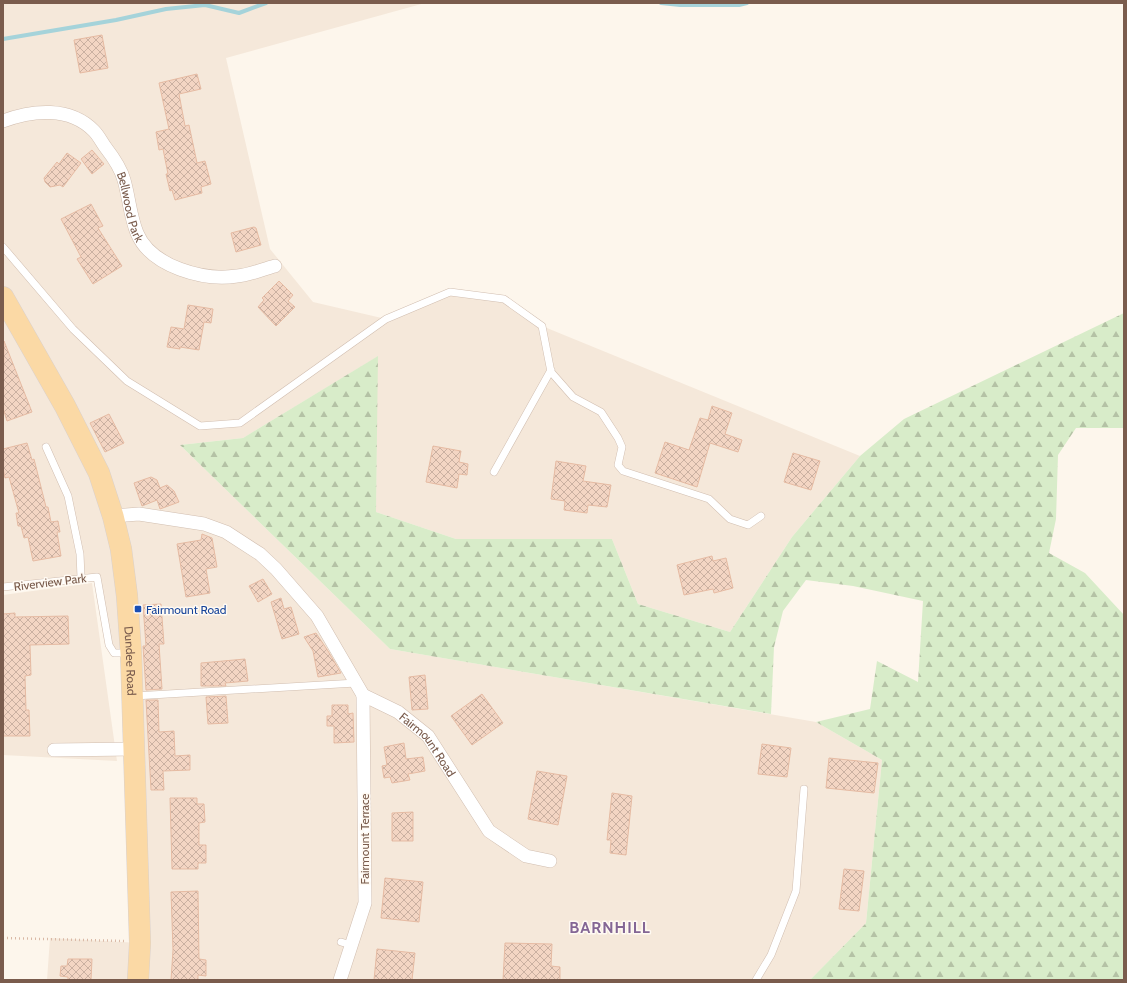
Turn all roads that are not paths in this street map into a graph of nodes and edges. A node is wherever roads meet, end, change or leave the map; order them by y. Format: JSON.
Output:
{"nodes":[{"id":1,"x":3,"y":122,"type":"edge"},
{"id":2,"x":3,"y":247,"type":"edge"},
{"id":3,"x":275,"y":266,"type":"dead end"},
{"id":4,"x":3,"y":297,"type":"edge"},
{"id":5,"x":551,"y":370,"type":"junction"},
{"id":6,"x":46,"y":447,"type":"dead end"},
{"id":7,"x":494,"y":472,"type":"dead end"},
{"id":8,"x":113,"y":516,"type":"junction"},
{"id":9,"x":761,"y":516,"type":"dead end"},
{"id":10,"x":82,"y":577,"type":"junction"},
{"id":11,"x":3,"y":587,"type":"edge"},
{"id":12,"x":131,"y":653,"type":"junction"},
{"id":13,"x":356,"y":683,"type":"junction"},
{"id":14,"x":363,"y":695,"type":"junction"},
{"id":15,"x":132,"y":696,"type":"junction"},
{"id":16,"x":134,"y":749,"type":"junction"},
{"id":17,"x":54,"y":750,"type":"dead end"},
{"id":18,"x":804,"y":789,"type":"dead end"},
{"id":19,"x":550,"y":861,"type":"dead end"},
{"id":20,"x":138,"y":980,"type":"edge"},
{"id":21,"x":340,"y":980,"type":"edge"},
{"id":22,"x":756,"y":980,"type":"edge"}],
"edges":[{"from":1,"to":3,"type":"street","name":"Bellwood Park"},
{"from":2,"to":5,"type":"lane"},
{"from":4,"to":8,"type":"main road","name":"Dundee Road"},
{"from":5,"to":7,"type":"lane"},
{"from":5,"to":9,"type":"lane"},
{"from":6,"to":10,"type":"lane"},
{"from":8,"to":12,"type":"main road","name":"Dundee Road"},
{"from":8,"to":13,"type":"street"},
{"from":10,"to":11,"type":"lane","name":"Riverview Park"},
{"from":10,"to":12,"type":"lane","name":"Riverview Park"},
{"from":12,"to":15,"type":"main road","name":"Dundee Road"},
{"from":13,"to":14,"type":"street"},
{"from":13,"to":15,"type":"lane"},
{"from":14,"to":19,"type":"street","name":"Fairmount Road"},
{"from":14,"to":21,"type":"street","name":"Fairmount Terrace"},
{"from":15,"to":16,"type":"main road","name":"Dundee Road"},
{"from":16,"to":17,"type":"street"},
{"from":16,"to":20,"type":"main road","name":"Dundee Road"},
{"from":18,"to":22,"type":"lane"}]}
